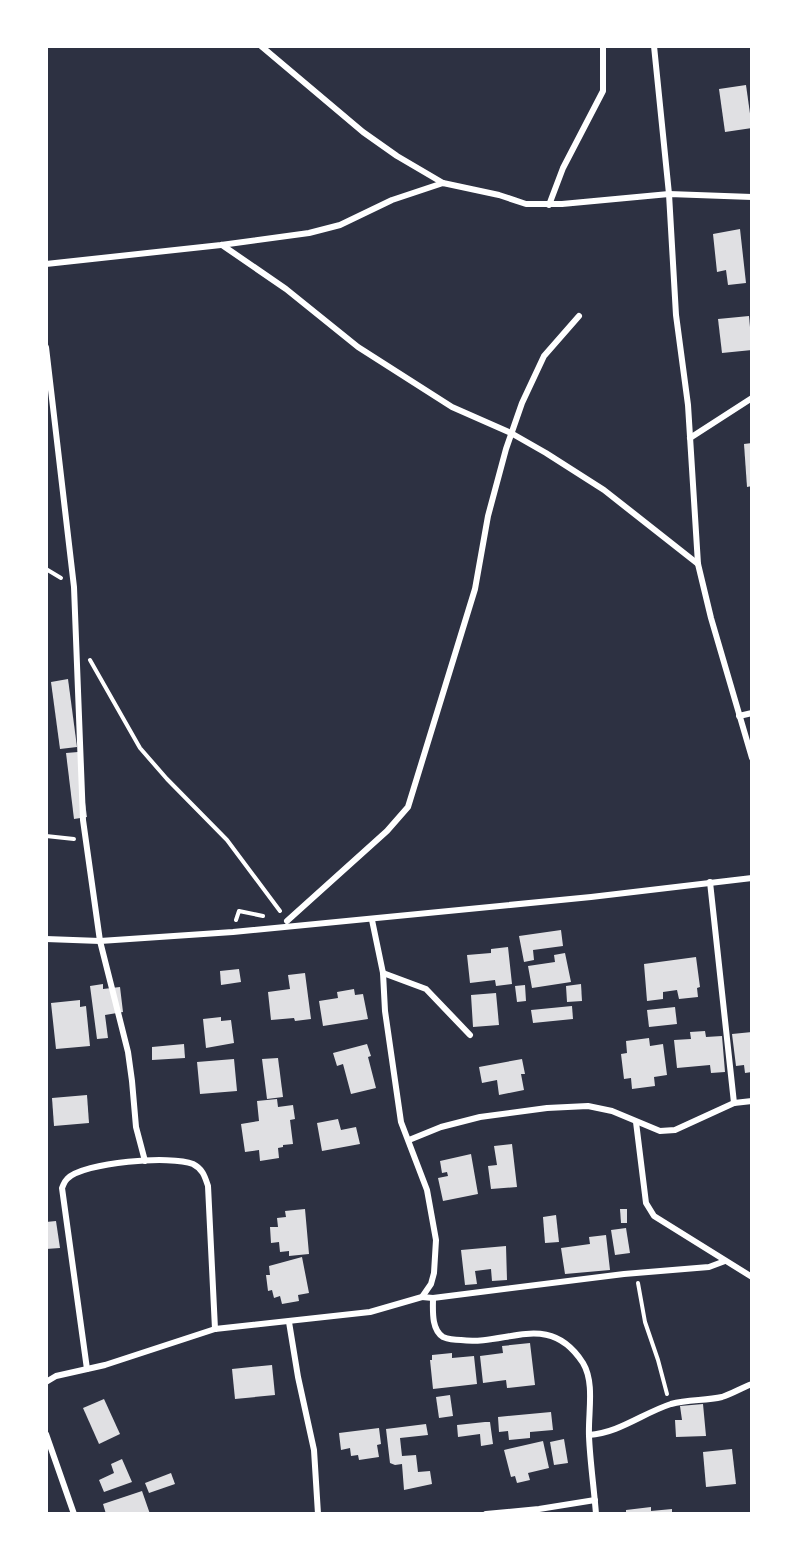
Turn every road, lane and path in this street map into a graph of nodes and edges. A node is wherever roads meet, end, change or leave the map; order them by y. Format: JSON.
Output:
{"nodes":[{"id":1,"x":261,"y":46,"type":"edge"},
{"id":2,"x":603,"y":46,"type":"edge"},
{"id":3,"x":654,"y":46,"type":"edge"},
{"id":4,"x":443,"y":183,"type":"junction"},
{"id":5,"x":669,"y":194,"type":"junction"},
{"id":6,"x":752,"y":197,"type":"edge"},
{"id":7,"x":549,"y":205,"type":"junction"},
{"id":8,"x":221,"y":245,"type":"junction"},
{"id":9,"x":46,"y":264,"type":"edge"},
{"id":10,"x":579,"y":316,"type":"dead end"},
{"id":11,"x":46,"y":347,"type":"edge"},
{"id":12,"x":49,"y":382,"type":"edge"},
{"id":13,"x":752,"y":398,"type":"edge"},
{"id":14,"x":511,"y":433,"type":"junction"},
{"id":15,"x":690,"y":438,"type":"junction"},
{"id":16,"x":698,"y":564,"type":"junction"},
{"id":17,"x":76,"y":642,"type":"junction"},
{"id":18,"x":752,"y":713,"type":"edge"},
{"id":19,"x":739,"y":716,"type":"junction"},
{"id":20,"x":752,"y":758,"type":"edge"},
{"id":21,"x":46,"y":836,"type":"edge"},
{"id":22,"x":86,"y":841,"type":"junction"},
{"id":23,"x":752,"y":878,"type":"edge"},
{"id":24,"x":710,"y":882,"type":"junction"},
{"id":25,"x":372,"y":920,"type":"junction"},
{"id":26,"x":287,"y":921,"type":"joint"},
{"id":27,"x":46,"y":939,"type":"edge"},
{"id":28,"x":100,"y":941,"type":"junction"},
{"id":29,"x":383,"y":973,"type":"junction"},
{"id":30,"x":470,"y":1035,"type":"dead end"},
{"id":31,"x":752,"y":1101,"type":"edge"},
{"id":32,"x":734,"y":1103,"type":"junction"},
{"id":33,"x":636,"y":1122,"type":"junction"},
{"id":34,"x":408,"y":1140,"type":"junction"},
{"id":35,"x":145,"y":1161,"type":"junction"},
{"id":36,"x":724,"y":1261,"type":"junction"},
{"id":37,"x":639,"y":1274,"type":"junction"},
{"id":38,"x":752,"y":1277,"type":"edge"},
{"id":39,"x":422,"y":1297,"type":"junction"},
{"id":40,"x":433,"y":1298,"type":"junction"},
{"id":41,"x":289,"y":1322,"type":"junction"},
{"id":42,"x":215,"y":1329,"type":"junction"},
{"id":43,"x":87,"y":1369,"type":"junction"},
{"id":44,"x":46,"y":1382,"type":"edge"},
{"id":45,"x":752,"y":1384,"type":"edge"},
{"id":46,"x":670,"y":1405,"type":"junction"},
{"id":47,"x":46,"y":1434,"type":"edge"},
{"id":48,"x":589,"y":1435,"type":"junction"},
{"id":49,"x":595,"y":1500,"type":"junction"},
{"id":50,"x":74,"y":1514,"type":"edge"},
{"id":51,"x":318,"y":1514,"type":"edge"},
{"id":52,"x":486,"y":1514,"type":"edge"},
{"id":53,"x":596,"y":1514,"type":"edge"}],
"edges":[{"from":1,"to":4,"type":"street"},
{"from":2,"to":7,"type":"street"},
{"from":3,"to":5,"type":"street"},
{"from":4,"to":7,"type":"street"},
{"from":4,"to":8,"type":"street"},
{"from":5,"to":6,"type":"street"},
{"from":5,"to":7,"type":"street"},
{"from":5,"to":15,"type":"street"},
{"from":8,"to":9,"type":"street"},
{"from":8,"to":14,"type":"street"},
{"from":10,"to":14,"type":"street"},
{"from":11,"to":12,"type":"street"},
{"from":12,"to":17,"type":"street"},
{"from":13,"to":15,"type":"street"},
{"from":14,"to":16,"type":"street"},
{"from":14,"to":26,"type":"street"},
{"from":15,"to":16,"type":"street"},
{"from":16,"to":19,"type":"street"},
{"from":17,"to":22,"type":"street"},
{"from":17,"to":26,"type":"path"},
{"from":18,"to":19,"type":"street"},
{"from":19,"to":20,"type":"street"},
{"from":21,"to":22,"type":"path"},
{"from":22,"to":28,"type":"street"},
{"from":23,"to":24,"type":"street"},
{"from":24,"to":25,"type":"street"},
{"from":24,"to":32,"type":"street"},
{"from":25,"to":28,"type":"street"},
{"from":25,"to":29,"type":"street"},
{"from":27,"to":28,"type":"street"},
{"from":28,"to":35,"type":"street"},
{"from":29,"to":30,"type":"street"},
{"from":29,"to":34,"type":"street"},
{"from":31,"to":32,"type":"street"},
{"from":32,"to":33,"type":"street"},
{"from":33,"to":34,"type":"street"},
{"from":33,"to":36,"type":"street"},
{"from":34,"to":39,"type":"street"},
{"from":35,"to":42,"type":"street"},
{"from":35,"to":43,"type":"street"},
{"from":36,"to":37,"type":"street"},
{"from":36,"to":38,"type":"street"},
{"from":37,"to":40,"type":"street"},
{"from":37,"to":46,"type":"path"},
{"from":39,"to":40,"type":"street"},
{"from":39,"to":41,"type":"street"},
{"from":40,"to":48,"type":"street"},
{"from":41,"to":42,"type":"street"},
{"from":41,"to":51,"type":"street"},
{"from":42,"to":43,"type":"street"},
{"from":43,"to":44,"type":"street"},
{"from":45,"to":46,"type":"street"},
{"from":46,"to":48,"type":"street"},
{"from":47,"to":50,"type":"street"},
{"from":48,"to":49,"type":"street"},
{"from":49,"to":52,"type":"street"},
{"from":49,"to":53,"type":"street"}]}
